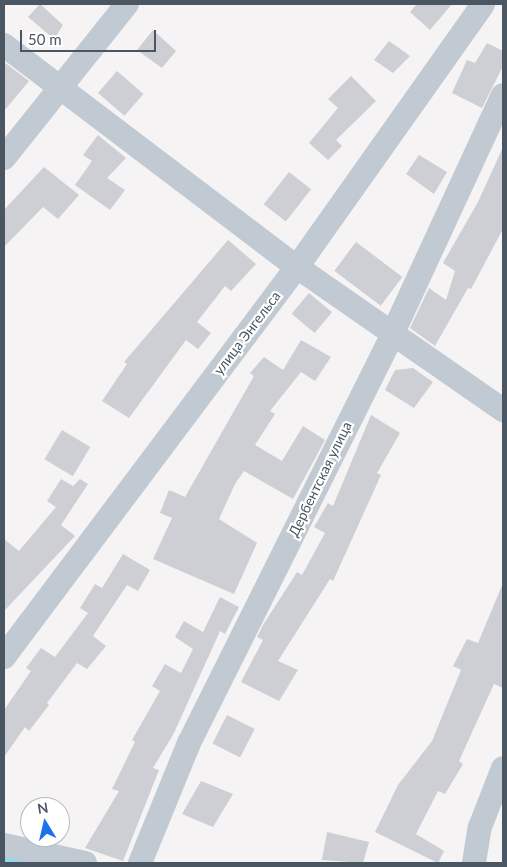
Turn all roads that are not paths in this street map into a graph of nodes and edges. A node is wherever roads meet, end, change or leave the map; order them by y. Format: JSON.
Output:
{"nodes":[{"id":1,"x":127,"y":4,"type":"edge"},
{"id":2,"x":483,"y":4,"type":"edge"},
{"id":3,"x":4,"y":45,"type":"edge"},
{"id":4,"x":62,"y":87,"type":"junction"},
{"id":5,"x":503,"y":95,"type":"edge"},
{"id":6,"x":4,"y":158,"type":"edge"},
{"id":7,"x":297,"y":267,"type":"junction"},
{"id":8,"x":392,"y":335,"type":"junction"},
{"id":9,"x":503,"y":410,"type":"edge"},
{"id":10,"x":4,"y":657,"type":"edge"},
{"id":11,"x":503,"y":768,"type":"edge"},
{"id":12,"x":4,"y":845,"type":"edge"},
{"id":13,"x":86,"y":863,"type":"edge"},
{"id":14,"x":140,"y":863,"type":"edge"},
{"id":15,"x":474,"y":863,"type":"edge"}],
"edges":[{"from":1,"to":4,"type":"street"},
{"from":2,"to":7,"type":"street","name":"улица Энгельса"},
{"from":3,"to":4,"type":"street"},
{"from":4,"to":6,"type":"street"},
{"from":4,"to":7,"type":"street"},
{"from":5,"to":8,"type":"street","name":"Дербентская улица"},
{"from":7,"to":8,"type":"street"},
{"from":7,"to":10,"type":"street","name":"улица Энгельса"},
{"from":8,"to":9,"type":"street"},
{"from":8,"to":14,"type":"street","name":"Дербентская улица"},
{"from":11,"to":15,"type":"street"},
{"from":12,"to":13,"type":"street"}]}
